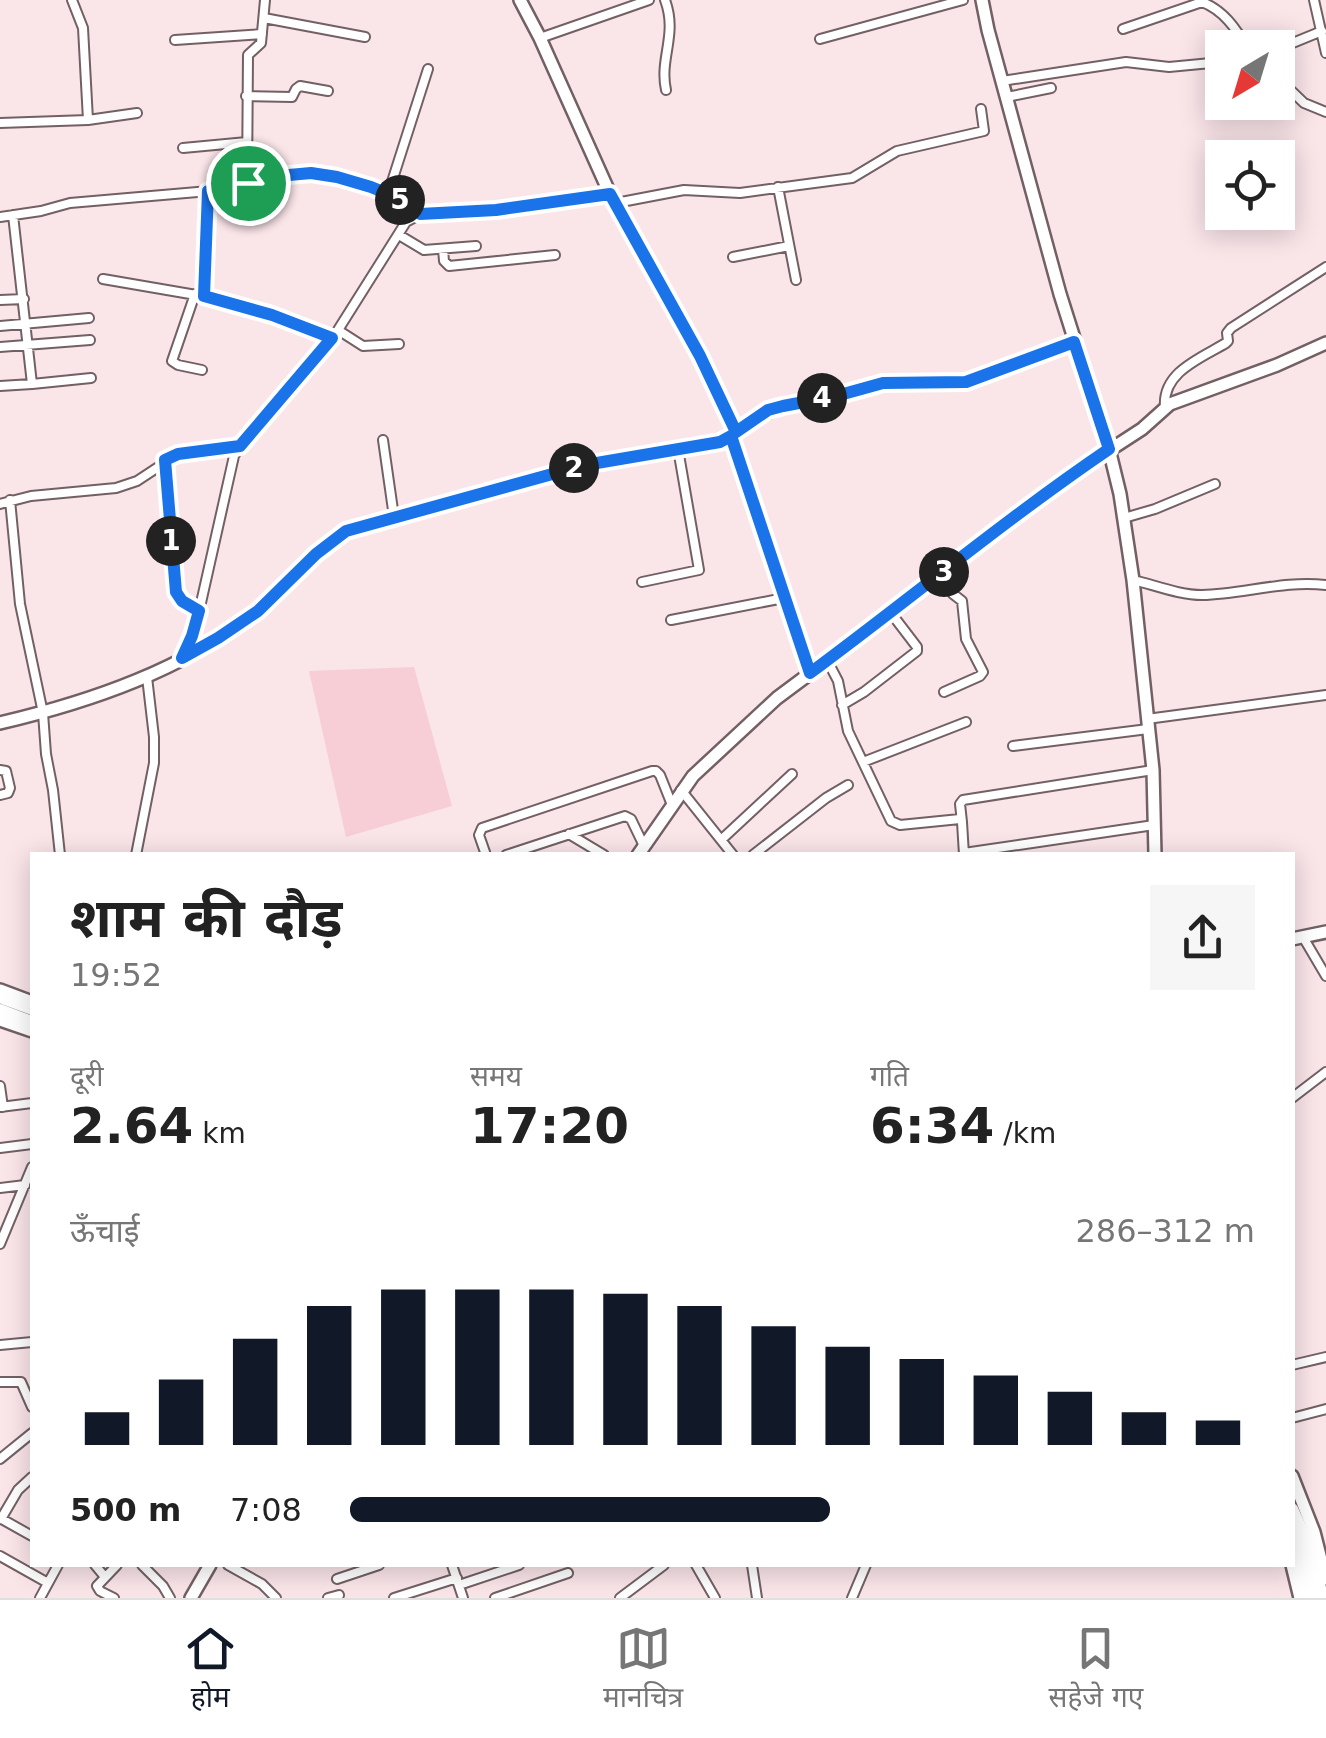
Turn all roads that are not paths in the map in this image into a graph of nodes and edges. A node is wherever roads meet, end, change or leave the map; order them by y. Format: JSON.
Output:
{"nodes":[{"id":1,"x":72,"y":0,"type":"edge"},
{"id":2,"x":265,"y":0,"type":"edge"},
{"id":3,"x":520,"y":0,"type":"edge"},
{"id":4,"x":650,"y":0,"type":"edge"},
{"id":5,"x":665,"y":0,"type":"edge"},
{"id":6,"x":963,"y":0,"type":"edge"},
{"id":7,"x":982,"y":0,"type":"edge"},
{"id":8,"x":1314,"y":0,"type":"edge"},
{"id":9,"x":1206,"y":1,"type":"edge"},
{"id":10,"x":264,"y":18,"type":"junction"},
{"id":11,"x":1123,"y":29,"type":"dead end"},
{"id":12,"x":1237,"y":30,"type":"edge"},
{"id":13,"x":1322,"y":31,"type":"junction"},
{"id":14,"x":262,"y":34,"type":"junction"},
{"id":15,"x":365,"y":37,"type":"dead end"},
{"id":16,"x":540,"y":38,"type":"junction"},
{"id":17,"x":820,"y":39,"type":"dead end"},
{"id":18,"x":176,"y":40,"type":"dead end"},
{"id":19,"x":1295,"y":41,"type":"edge"},
{"id":20,"x":1326,"y":54,"type":"edge"},
{"id":21,"x":1205,"y":64,"type":"edge"},
{"id":22,"x":428,"y":69,"type":"dead end"},
{"id":23,"x":1002,"y":81,"type":"junction"},
{"id":24,"x":1051,"y":88,"type":"dead end"},
{"id":25,"x":666,"y":90,"type":"dead end"},
{"id":26,"x":328,"y":91,"type":"dead end"},
{"id":27,"x":1295,"y":94,"type":"edge"},
{"id":28,"x":246,"y":96,"type":"junction"},
{"id":29,"x":1007,"y":98,"type":"junction"},
{"id":30,"x":981,"y":109,"type":"dead end"},
{"id":31,"x":1326,"y":112,"type":"edge"},
{"id":32,"x":137,"y":113,"type":"dead end"},
{"id":33,"x":88,"y":120,"type":"junction"},
{"id":34,"x":0,"y":123,"type":"edge"},
{"id":35,"x":246,"y":142,"type":"junction"},
{"id":36,"x":184,"y":148,"type":"dead end"},
{"id":37,"x":248,"y":183,"type":"junction"},
{"id":38,"x":778,"y":187,"type":"junction"},
{"id":39,"x":208,"y":191,"type":"junction"},
{"id":40,"x":388,"y":194,"type":"junction"},
{"id":41,"x":613,"y":199,"type":"junction"},
{"id":42,"x":420,"y":214,"type":"junction"},
{"id":43,"x":14,"y":215,"type":"junction"},
{"id":44,"x":0,"y":217,"type":"edge"},
{"id":45,"x":398,"y":235,"type":"junction"},
{"id":46,"x":476,"y":246,"type":"dead end"},
{"id":47,"x":790,"y":246,"type":"junction"},
{"id":48,"x":443,"y":250,"type":"junction"},
{"id":49,"x":555,"y":255,"type":"dead end"},
{"id":50,"x":733,"y":257,"type":"dead end"},
{"id":51,"x":1326,"y":268,"type":"edge"},
{"id":52,"x":103,"y":279,"type":"dead end"},
{"id":53,"x":796,"y":280,"type":"dead end"},
{"id":54,"x":200,"y":295,"type":"junction"},
{"id":55,"x":24,"y":299,"type":"junction"},
{"id":56,"x":0,"y":300,"type":"edge"},
{"id":57,"x":89,"y":318,"type":"dead end"},
{"id":58,"x":26,"y":324,"type":"junction"},
{"id":59,"x":0,"y":326,"type":"edge"},
{"id":60,"x":338,"y":330,"type":"junction"},
{"id":61,"x":332,"y":338,"type":"junction"},
{"id":62,"x":90,"y":340,"type":"dead end"},
{"id":63,"x":1074,"y":342,"type":"junction"},
{"id":64,"x":1326,"y":343,"type":"edge"},
{"id":65,"x":398,"y":344,"type":"dead end"},
{"id":66,"x":28,"y":345,"type":"junction"},
{"id":67,"x":0,"y":347,"type":"edge"},
{"id":68,"x":202,"y":370,"type":"dead end"},
{"id":69,"x":91,"y":378,"type":"dead end"},
{"id":70,"x":32,"y":384,"type":"junction"},
{"id":71,"x":0,"y":386,"type":"edge"},
{"id":72,"x":1165,"y":406,"type":"junction"},
{"id":73,"x":734,"y":434,"type":"junction"},
{"id":74,"x":382,"y":440,"type":"dead end"},
{"id":75,"x":240,"y":446,"type":"junction"},
{"id":76,"x":678,"y":449,"type":"junction"},
{"id":77,"x":1109,"y":449,"type":"junction"},
{"id":78,"x":165,"y":460,"type":"junction"},
{"id":79,"x":1214,"y":484,"type":"dead end"},
{"id":80,"x":10,"y":500,"type":"junction"},
{"id":81,"x":0,"y":504,"type":"edge"},
{"id":82,"x":394,"y":517,"type":"junction"},
{"id":83,"x":1124,"y":518,"type":"junction"},
{"id":84,"x":939,"y":576,"type":"junction"},
{"id":85,"x":1133,"y":580,"type":"junction"},
{"id":86,"x":642,"y":582,"type":"dead end"},
{"id":87,"x":1326,"y":585,"type":"edge"},
{"id":88,"x":784,"y":598,"type":"junction"},
{"id":89,"x":199,"y":611,"type":"junction"},
{"id":90,"x":891,"y":613,"type":"junction"},
{"id":91,"x":671,"y":620,"type":"dead end"},
{"id":92,"x":182,"y":658,"type":"junction"},
{"id":93,"x":827,"y":660,"type":"junction"},
{"id":94,"x":810,"y":673,"type":"junction"},
{"id":95,"x":147,"y":677,"type":"junction"},
{"id":96,"x":944,"y":692,"type":"dead end"},
{"id":97,"x":1326,"y":695,"type":"edge"},
{"id":98,"x":842,"y":705,"type":"junction"},
{"id":99,"x":43,"y":713,"type":"junction"},
{"id":100,"x":966,"y":722,"type":"dead end"},
{"id":101,"x":0,"y":723,"type":"edge"},
{"id":102,"x":1148,"y":724,"type":"junction"},
{"id":103,"x":1013,"y":746,"type":"dead end"},
{"id":104,"x":863,"y":762,"type":"junction"},
{"id":105,"x":0,"y":770,"type":"edge"},
{"id":106,"x":1152,"y":770,"type":"junction"},
{"id":107,"x":792,"y":774,"type":"dead end"},
{"id":108,"x":848,"y":784,"type":"dead end"},
{"id":109,"x":682,"y":790,"type":"junction"},
{"id":110,"x":0,"y":795,"type":"edge"},
{"id":111,"x":672,"y":806,"type":"junction"},
{"id":112,"x":962,"y":822,"type":"junction"},
{"id":113,"x":1154,"y":824,"type":"junction"},
{"id":114,"x":569,"y":834,"type":"junction"},
{"id":115,"x":721,"y":840,"type":"junction"},
{"id":116,"x":641,"y":851,"type":"edge"},
{"id":117,"x":60,"y":852,"type":"edge"},
{"id":118,"x":137,"y":852,"type":"edge"},
{"id":119,"x":485,"y":852,"type":"edge"},
{"id":120,"x":515,"y":852,"type":"edge"},
{"id":121,"x":599,"y":852,"type":"edge"},
{"id":122,"x":727,"y":852,"type":"edge"},
{"id":123,"x":756,"y":852,"type":"edge"},
{"id":124,"x":964,"y":852,"type":"edge"},
{"id":125,"x":977,"y":852,"type":"edge"},
{"id":126,"x":1155,"y":852,"type":"edge"},
{"id":127,"x":1326,"y":932,"type":"edge"},
{"id":128,"x":1298,"y":938,"type":"edge"},
{"id":129,"x":1326,"y":976,"type":"edge"},
{"id":130,"x":0,"y":993,"type":"edge"},
{"id":131,"x":30,"y":1004,"type":"edge"},
{"id":132,"x":0,"y":1010,"type":"edge"},
{"id":133,"x":0,"y":1020,"type":"edge"},
{"id":134,"x":30,"y":1021,"type":"edge"},
{"id":135,"x":30,"y":1029,"type":"edge"},
{"id":136,"x":1326,"y":1072,"type":"edge"},
{"id":137,"x":0,"y":1086,"type":"edge"},
{"id":138,"x":1295,"y":1096,"type":"edge"},
{"id":139,"x":30,"y":1104,"type":"edge"},
{"id":140,"x":2,"y":1107,"type":"edge"},
{"id":141,"x":30,"y":1144,"type":"edge"},
{"id":142,"x":0,"y":1148,"type":"edge"},
{"id":143,"x":30,"y":1172,"type":"edge"},
{"id":144,"x":25,"y":1185,"type":"junction"},
{"id":145,"x":0,"y":1188,"type":"edge"},
{"id":146,"x":0,"y":1244,"type":"edge"},
{"id":147,"x":30,"y":1342,"type":"edge"},
{"id":148,"x":0,"y":1345,"type":"edge"},
{"id":149,"x":1326,"y":1357,"type":"edge"},
{"id":150,"x":1295,"y":1365,"type":"edge"},
{"id":151,"x":30,"y":1380,"type":"edge"},
{"id":152,"x":0,"y":1382,"type":"edge"},
{"id":153,"x":22,"y":1382,"type":"junction"},
{"id":154,"x":30,"y":1402,"type":"edge"},
{"id":155,"x":1326,"y":1409,"type":"edge"},
{"id":156,"x":1295,"y":1417,"type":"edge"},
{"id":157,"x":30,"y":1435,"type":"edge"},
{"id":158,"x":0,"y":1459,"type":"edge"},
{"id":159,"x":30,"y":1479,"type":"edge"},
{"id":160,"x":1295,"y":1484,"type":"edge"},
{"id":161,"x":1295,"y":1516,"type":"edge"},
{"id":162,"x":0,"y":1519,"type":"edge"},
{"id":163,"x":30,"y":1535,"type":"edge"},
{"id":164,"x":1295,"y":1544,"type":"edge"},
{"id":165,"x":0,"y":1556,"type":"edge"},
{"id":166,"x":57,"y":1567,"type":"edge"},
{"id":167,"x":96,"y":1567,"type":"edge"},
{"id":168,"x":116,"y":1567,"type":"edge"},
{"id":169,"x":144,"y":1567,"type":"edge"},
{"id":170,"x":209,"y":1567,"type":"edge"},
{"id":171,"x":232,"y":1567,"type":"edge"},
{"id":172,"x":373,"y":1567,"type":"edge"},
{"id":173,"x":453,"y":1567,"type":"edge"},
{"id":174,"x":512,"y":1567,"type":"edge"},
{"id":175,"x":660,"y":1567,"type":"edge"},
{"id":176,"x":697,"y":1567,"type":"edge"},
{"id":177,"x":752,"y":1567,"type":"edge"},
{"id":178,"x":865,"y":1567,"type":"edge"},
{"id":179,"x":1292,"y":1567,"type":"edge"},
{"id":180,"x":568,"y":1573,"type":"dead end"},
{"id":181,"x":105,"y":1577,"type":"junction"},
{"id":182,"x":337,"y":1579,"type":"dead end"},
{"id":183,"x":1326,"y":1579,"type":"edge"},
{"id":184,"x":48,"y":1582,"type":"junction"},
{"id":185,"x":458,"y":1582,"type":"junction"},
{"id":186,"x":338,"y":1595,"type":"dead end"},
{"id":187,"x":40,"y":1598,"type":"edge"},
{"id":188,"x":114,"y":1598,"type":"edge"},
{"id":189,"x":170,"y":1598,"type":"edge"},
{"id":190,"x":191,"y":1598,"type":"edge"},
{"id":191,"x":276,"y":1598,"type":"edge"},
{"id":192,"x":328,"y":1598,"type":"edge"},
{"id":193,"x":394,"y":1598,"type":"edge"},
{"id":194,"x":464,"y":1598,"type":"edge"},
{"id":195,"x":495,"y":1598,"type":"edge"},
{"id":196,"x":620,"y":1598,"type":"edge"},
{"id":197,"x":715,"y":1598,"type":"edge"},
{"id":198,"x":757,"y":1598,"type":"edge"},
{"id":199,"x":852,"y":1598,"type":"edge"},
{"id":200,"x":1300,"y":1598,"type":"edge"},
{"id":201,"x":1311,"y":1598,"type":"edge"},
{"id":202,"x":1324,"y":1598,"type":"edge"}],
"edges":[{"from":1,"to":33,"type":"street"},
{"from":2,"to":10,"type":"street"},
{"from":3,"to":16,"type":"street"},
{"from":4,"to":16,"type":"street"},
{"from":5,"to":25,"type":"street"},
{"from":6,"to":17,"type":"street"},
{"from":7,"to":23,"type":"street"},
{"from":8,"to":13,"type":"street"},
{"from":9,"to":11,"type":"street"},
{"from":9,"to":12,"type":"street"},
{"from":10,"to":14,"type":"street"},
{"from":10,"to":15,"type":"street"},
{"from":13,"to":19,"type":"street"},
{"from":13,"to":20,"type":"street"},
{"from":14,"to":18,"type":"street"},
{"from":14,"to":28,"type":"street"},
{"from":16,"to":41,"type":"street"},
{"from":21,"to":23,"type":"street"},
{"from":22,"to":40,"type":"street"},
{"from":23,"to":29,"type":"street"},
{"from":24,"to":29,"type":"street"},
{"from":26,"to":28,"type":"street"},
{"from":27,"to":31,"type":"street"},
{"from":28,"to":35,"type":"street"},
{"from":29,"to":63,"type":"street"},
{"from":30,"to":38,"type":"street"},
{"from":32,"to":33,"type":"street"},
{"from":33,"to":34,"type":"street"},
{"from":35,"to":36,"type":"street"},
{"from":35,"to":37,"type":"street"},
{"from":37,"to":39,"type":"street"},
{"from":37,"to":40,"type":"street"},
{"from":38,"to":41,"type":"street"},
{"from":38,"to":47,"type":"street"},
{"from":39,"to":43,"type":"street"},
{"from":39,"to":54,"type":"street"},
{"from":40,"to":42,"type":"street"},
{"from":41,"to":42,"type":"street"},
{"from":41,"to":73,"type":"street"},
{"from":42,"to":45,"type":"street"},
{"from":43,"to":44,"type":"street"},
{"from":43,"to":55,"type":"street"},
{"from":45,"to":48,"type":"street"},
{"from":45,"to":60,"type":"street"},
{"from":46,"to":48,"type":"street"},
{"from":47,"to":50,"type":"street"},
{"from":47,"to":53,"type":"street"},
{"from":48,"to":49,"type":"street"},
{"from":51,"to":72,"type":"street"},
{"from":52,"to":54,"type":"street"},
{"from":54,"to":61,"type":"street"},
{"from":54,"to":68,"type":"street"},
{"from":55,"to":56,"type":"street"},
{"from":55,"to":58,"type":"street"},
{"from":57,"to":58,"type":"street"},
{"from":58,"to":59,"type":"street"},
{"from":58,"to":66,"type":"street"},
{"from":60,"to":61,"type":"street"},
{"from":60,"to":65,"type":"street"},
{"from":61,"to":75,"type":"street"},
{"from":62,"to":66,"type":"street"},
{"from":63,"to":73,"type":"street"},
{"from":63,"to":77,"type":"street"},
{"from":64,"to":72,"type":"street"},
{"from":66,"to":67,"type":"street"},
{"from":66,"to":70,"type":"street"},
{"from":69,"to":70,"type":"street"},
{"from":70,"to":71,"type":"street"},
{"from":72,"to":77,"type":"street"},
{"from":73,"to":76,"type":"street"},
{"from":73,"to":88,"type":"street"},
{"from":74,"to":82,"type":"street"},
{"from":75,"to":78,"type":"street"},
{"from":75,"to":89,"type":"street"},
{"from":76,"to":82,"type":"street"},
{"from":76,"to":86,"type":"street"},
{"from":77,"to":83,"type":"street"},
{"from":77,"to":84,"type":"street"},
{"from":78,"to":80,"type":"street"},
{"from":78,"to":89,"type":"street"},
{"from":79,"to":83,"type":"street"},
{"from":80,"to":81,"type":"street"},
{"from":80,"to":99,"type":"street"},
{"from":82,"to":92,"type":"street"},
{"from":83,"to":85,"type":"street"},
{"from":84,"to":90,"type":"street"},
{"from":84,"to":96,"type":"street"},
{"from":85,"to":87,"type":"street"},
{"from":85,"to":102,"type":"street"},
{"from":88,"to":91,"type":"street"},
{"from":88,"to":94,"type":"street"},
{"from":89,"to":92,"type":"street"},
{"from":90,"to":93,"type":"street"},
{"from":90,"to":98,"type":"street"},
{"from":92,"to":95,"type":"street"},
{"from":93,"to":94,"type":"street"},
{"from":93,"to":98,"type":"street"},
{"from":94,"to":109,"type":"street"},
{"from":95,"to":99,"type":"street"},
{"from":95,"to":118,"type":"street"},
{"from":97,"to":102,"type":"street"},
{"from":98,"to":104,"type":"street"},
{"from":99,"to":101,"type":"street"},
{"from":99,"to":117,"type":"street"},
{"from":100,"to":104,"type":"street"},
{"from":102,"to":103,"type":"street"},
{"from":102,"to":106,"type":"street"},
{"from":104,"to":112,"type":"street"},
{"from":105,"to":110,"type":"street"},
{"from":106,"to":112,"type":"street"},
{"from":106,"to":113,"type":"street"},
{"from":107,"to":115,"type":"street"},
{"from":108,"to":123,"type":"street"},
{"from":109,"to":111,"type":"street"},
{"from":109,"to":115,"type":"street"},
{"from":111,"to":116,"type":"street"},
{"from":111,"to":119,"type":"street"},
{"from":112,"to":124,"type":"street"},
{"from":113,"to":125,"type":"street"},
{"from":113,"to":126,"type":"street"},
{"from":114,"to":116,"type":"street"},
{"from":114,"to":120,"type":"street"},
{"from":114,"to":121,"type":"street"},
{"from":115,"to":122,"type":"street"},
{"from":127,"to":128,"type":"street"},
{"from":128,"to":129,"type":"street"},
{"from":130,"to":131,"type":"main road"},
{"from":132,"to":134,"type":"main road"},
{"from":133,"to":135,"type":"street"},
{"from":136,"to":138,"type":"street"},
{"from":137,"to":140,"type":"street"},
{"from":139,"to":140,"type":"street"},
{"from":141,"to":142,"type":"street"},
{"from":143,"to":144,"type":"street"},
{"from":144,"to":145,"type":"street"},
{"from":144,"to":146,"type":"street"},
{"from":147,"to":148,"type":"street"},
{"from":149,"to":150,"type":"street"},
{"from":151,"to":153,"type":"street"},
{"from":152,"to":153,"type":"street"},
{"from":153,"to":154,"type":"street"},
{"from":155,"to":156,"type":"street"},
{"from":157,"to":158,"type":"street"},
{"from":159,"to":162,"type":"street"},
{"from":160,"to":183,"type":"street"},
{"from":161,"to":202,"type":"main road"},
{"from":162,"to":163,"type":"street"},
{"from":164,"to":201,"type":"main road"},
{"from":165,"to":184,"type":"street"},
{"from":166,"to":184,"type":"street"},
{"from":167,"to":181,"type":"street"},
{"from":168,"to":181,"type":"street"},
{"from":169,"to":189,"type":"street"},
{"from":170,"to":190,"type":"street"},
{"from":171,"to":191,"type":"street"},
{"from":172,"to":182,"type":"street"},
{"from":173,"to":185,"type":"street"},
{"from":174,"to":185,"type":"street"},
{"from":175,"to":196,"type":"street"},
{"from":176,"to":197,"type":"street"},
{"from":177,"to":198,"type":"street"},
{"from":178,"to":199,"type":"street"},
{"from":179,"to":200,"type":"street"},
{"from":180,"to":195,"type":"street"},
{"from":181,"to":188,"type":"street"},
{"from":184,"to":187,"type":"street"},
{"from":185,"to":193,"type":"street"},
{"from":185,"to":194,"type":"street"},
{"from":186,"to":192,"type":"street"}]}
